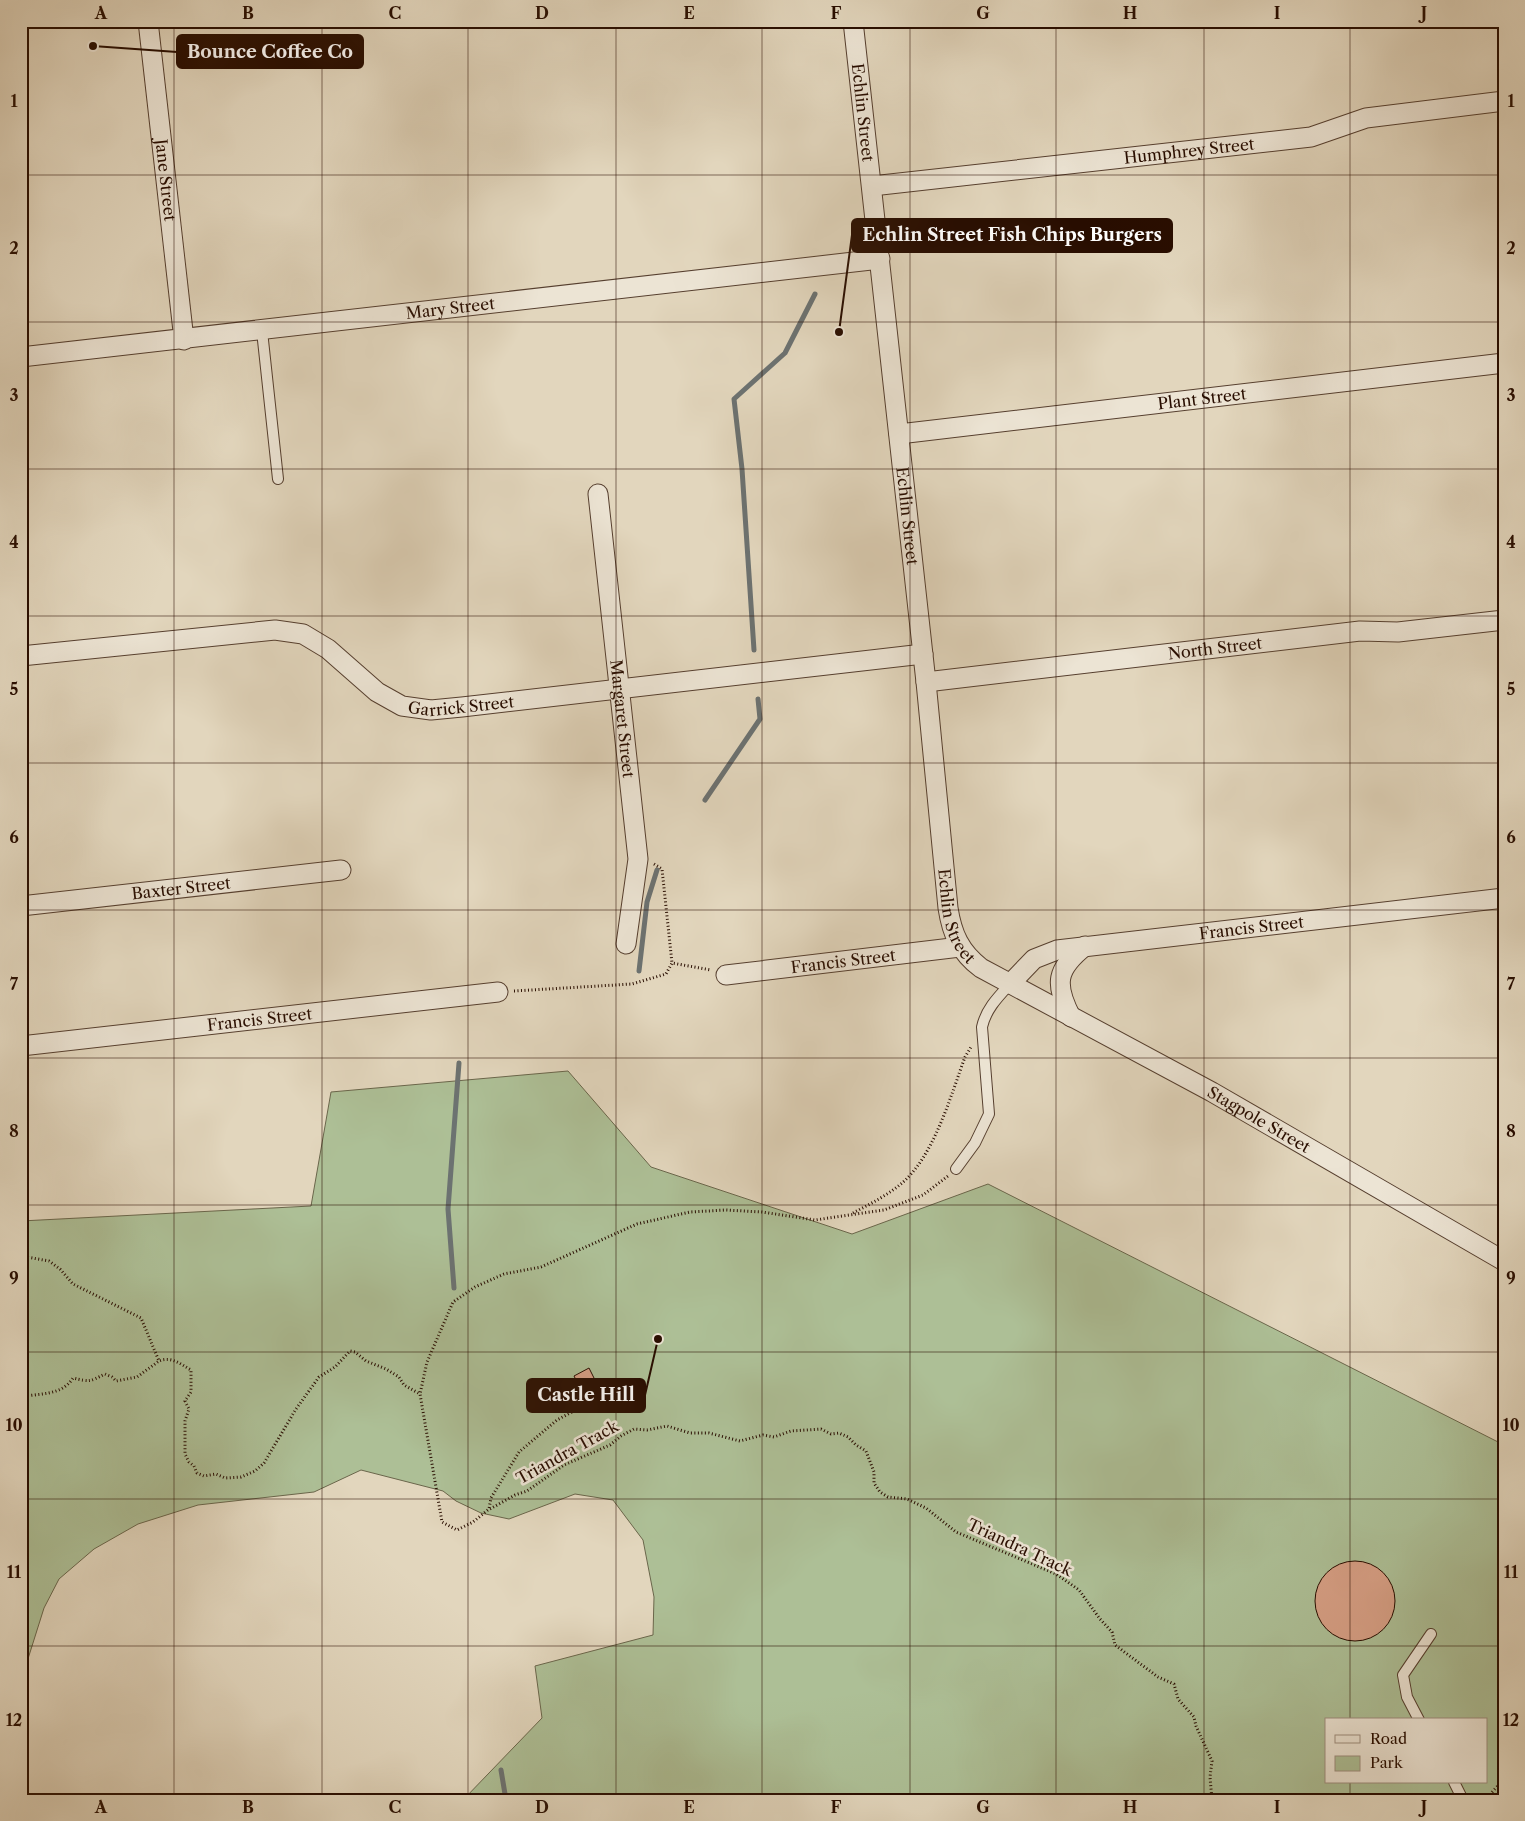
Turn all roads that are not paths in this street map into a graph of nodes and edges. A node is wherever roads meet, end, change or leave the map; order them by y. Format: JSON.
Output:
{"nodes":[{"id":1,"x":148,"y":21,"type":"edge"},
{"id":2,"x":853,"y":21,"type":"edge"},
{"id":3,"x":1504,"y":101,"type":"edge"},
{"id":4,"x":872,"y":186,"type":"junction"},
{"id":5,"x":880,"y":259,"type":"junction"},
{"id":6,"x":262,"y":331,"type":"junction"},
{"id":7,"x":184,"y":340,"type":"junction"},
{"id":8,"x":21,"y":358,"type":"edge"},
{"id":9,"x":1504,"y":363,"type":"edge"},
{"id":10,"x":899,"y":434,"type":"junction"},
{"id":11,"x":278,"y":479,"type":"dead end"},
{"id":12,"x":598,"y":494,"type":"dead end"},
{"id":13,"x":1504,"y":620,"type":"edge"},
{"id":14,"x":923,"y":654,"type":"junction"},
{"id":15,"x":21,"y":656,"type":"edge"},
{"id":16,"x":926,"y":682,"type":"junction"},
{"id":17,"x":620,"y":690,"type":"junction"},
{"id":18,"x":341,"y":870,"type":"dead end"},
{"id":19,"x":1504,"y":898,"type":"edge"},
{"id":20,"x":21,"y":906,"type":"edge"},
{"id":21,"x":626,"y":944,"type":"dead end"},
{"id":22,"x":1086,"y":946,"type":"junction"},
{"id":23,"x":960,"y":947,"type":"junction"},
{"id":24,"x":726,"y":975,"type":"road end"},
{"id":25,"x":1010,"y":984,"type":"junction"},
{"id":26,"x":498,"y":992,"type":"road end"},
{"id":27,"x":1071,"y":1017,"type":"junction"},
{"id":28,"x":21,"y":1046,"type":"edge"},
{"id":29,"x":956,"y":1169,"type":"road end"},
{"id":30,"x":1504,"y":1262,"type":"edge"},
{"id":31,"x":1431,"y":1634,"type":"dead end"},
{"id":32,"x":1418,"y":1718,"type":"edge"},
{"id":33,"x":1455,"y":1784,"type":"edge"},
{"id":34,"x":1463,"y":1800,"type":"edge"}],
"edges":[{"from":1,"to":7,"type":"street","name":"Jane Street"},
{"from":2,"to":4,"type":"street","name":"Echlin Street"},
{"from":3,"to":4,"type":"street","name":"Humphrey Street"},
{"from":4,"to":5,"type":"street","name":"Echlin Street"},
{"from":5,"to":6,"type":"street","name":"Mary Street"},
{"from":5,"to":10,"type":"street","name":"Echlin Street"},
{"from":6,"to":7,"type":"street","name":"Mary Street"},
{"from":6,"to":11,"type":"lane"},
{"from":7,"to":8,"type":"street","name":"Mary Street"},
{"from":9,"to":10,"type":"street","name":"Plant Street"},
{"from":10,"to":14,"type":"street","name":"Echlin Street"},
{"from":12,"to":17,"type":"street","name":"Margaret Street"},
{"from":13,"to":16,"type":"street","name":"North Street"},
{"from":14,"to":16,"type":"street","name":"Echlin Street"},
{"from":14,"to":17,"type":"street","name":"Garrick Street"},
{"from":15,"to":17,"type":"street","name":"Garrick Street"},
{"from":16,"to":23,"type":"street","name":"Echlin Street"},
{"from":17,"to":21,"type":"street","name":"Margaret Street"},
{"from":18,"to":20,"type":"street","name":"Baxter Street"},
{"from":19,"to":22,"type":"street","name":"Francis Street"},
{"from":22,"to":25,"type":"street","name":"Francis Street"},
{"from":22,"to":27,"type":"street"},
{"from":23,"to":24,"type":"street","name":"Francis Street"},
{"from":23,"to":25,"type":"street","name":"Echlin Street"},
{"from":25,"to":27,"type":"street","name":"Stagpole Street"},
{"from":25,"to":29,"type":"lane"},
{"from":26,"to":28,"type":"street","name":"Francis Street"},
{"from":27,"to":30,"type":"street","name":"Stagpole Street"},
{"from":31,"to":32,"type":"lane"},
{"from":33,"to":34,"type":"lane"}]}
